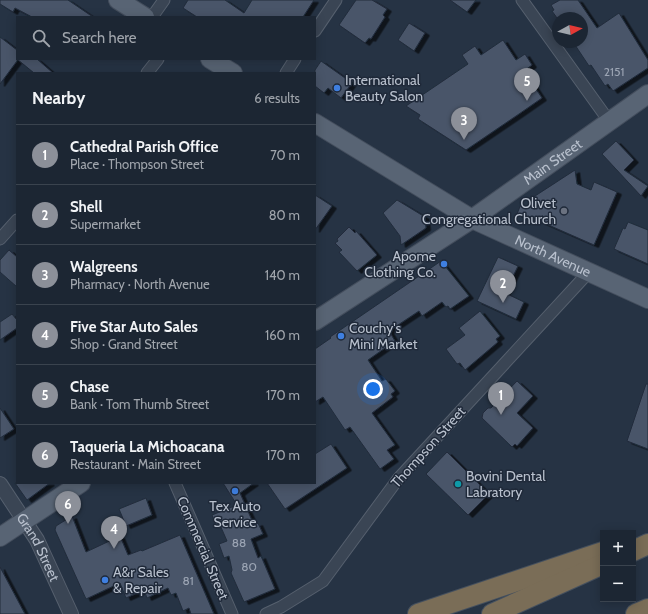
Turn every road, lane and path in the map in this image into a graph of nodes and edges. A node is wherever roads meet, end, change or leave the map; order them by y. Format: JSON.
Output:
{"nodes":[{"id":1,"x":118,"y":0,"type":"edge"},
{"id":2,"x":164,"y":0,"type":"edge"},
{"id":3,"x":336,"y":0,"type":"edge"},
{"id":4,"x":522,"y":0,"type":"edge"},
{"id":5,"x":142,"y":16,"type":"edge"},
{"id":6,"x":153,"y":16,"type":"edge"},
{"id":7,"x":316,"y":30,"type":"edge"},
{"id":8,"x":157,"y":60,"type":"edge"},
{"id":9,"x":212,"y":60,"type":"edge"},
{"id":10,"x":294,"y":60,"type":"edge"},
{"id":11,"x":148,"y":72,"type":"edge"},
{"id":12,"x":231,"y":72,"type":"edge"},
{"id":13,"x":287,"y":72,"type":"edge"},
{"id":14,"x":648,"y":94,"type":"edge"},
{"id":15,"x":609,"y":121,"type":"junction"},
{"id":16,"x":316,"y":124,"type":"edge"},
{"id":17,"x":472,"y":219,"type":"junction"},
{"id":18,"x":16,"y":221,"type":"edge"},
{"id":19,"x":0,"y":239,"type":"edge"},
{"id":20,"x":588,"y":273,"type":"junction"},
{"id":21,"x":648,"y":299,"type":"edge"},
{"id":22,"x":316,"y":320,"type":"edge"},
{"id":23,"x":0,"y":484,"type":"edge"},
{"id":24,"x":79,"y":484,"type":"edge"},
{"id":25,"x":175,"y":484,"type":"edge"},
{"id":26,"x":24,"y":520,"type":"junction"},
{"id":27,"x":0,"y":537,"type":"edge"},
{"id":28,"x":648,"y":537,"type":"edge"},
{"id":29,"x":636,"y":541,"type":"edge"},
{"id":30,"x":648,"y":544,"type":"edge"},
{"id":31,"x":636,"y":550,"type":"edge"},
{"id":32,"x":600,"y":553,"type":"edge"},
{"id":33,"x":600,"y":565,"type":"edge"},
{"id":34,"x":648,"y":609,"type":"edge"},
{"id":35,"x":71,"y":614,"type":"edge"},
{"id":36,"x":232,"y":614,"type":"edge"},
{"id":37,"x":266,"y":614,"type":"edge"},
{"id":38,"x":418,"y":614,"type":"edge"},
{"id":39,"x":492,"y":614,"type":"edge"},
{"id":40,"x":636,"y":614,"type":"edge"}],
"edges":[{"from":1,"to":5,"type":"main road"},
{"from":2,"to":6,"type":"street"},
{"from":3,"to":7,"type":"street"},
{"from":4,"to":15,"type":"street"},
{"from":8,"to":11,"type":"street"},
{"from":9,"to":12,"type":"main road"},
{"from":10,"to":13,"type":"street"},
{"from":14,"to":15,"type":"main road","name":"Main Street"},
{"from":15,"to":17,"type":"main road","name":"Main Street"},
{"from":16,"to":17,"type":"main road","name":"North Avenue"},
{"from":17,"to":20,"type":"main road","name":"North Avenue"},
{"from":17,"to":22,"type":"main road","name":"Main Street"},
{"from":18,"to":19,"type":"street"},
{"from":20,"to":21,"type":"main road","name":"North Avenue"},
{"from":20,"to":37,"type":"street","name":"Thompson Street"},
{"from":23,"to":26,"type":"street","name":"Grand Street"},
{"from":24,"to":26,"type":"main road"},
{"from":25,"to":36,"type":"street","name":"Commercial Street"},
{"from":26,"to":27,"type":"main road"},
{"from":26,"to":35,"type":"street","name":"Grand Street"},
{"from":28,"to":29,"type":"highway"},
{"from":30,"to":31,"type":"highway"},
{"from":32,"to":38,"type":"highway"},
{"from":33,"to":39,"type":"highway"},
{"from":34,"to":40,"type":"highway"}]}
